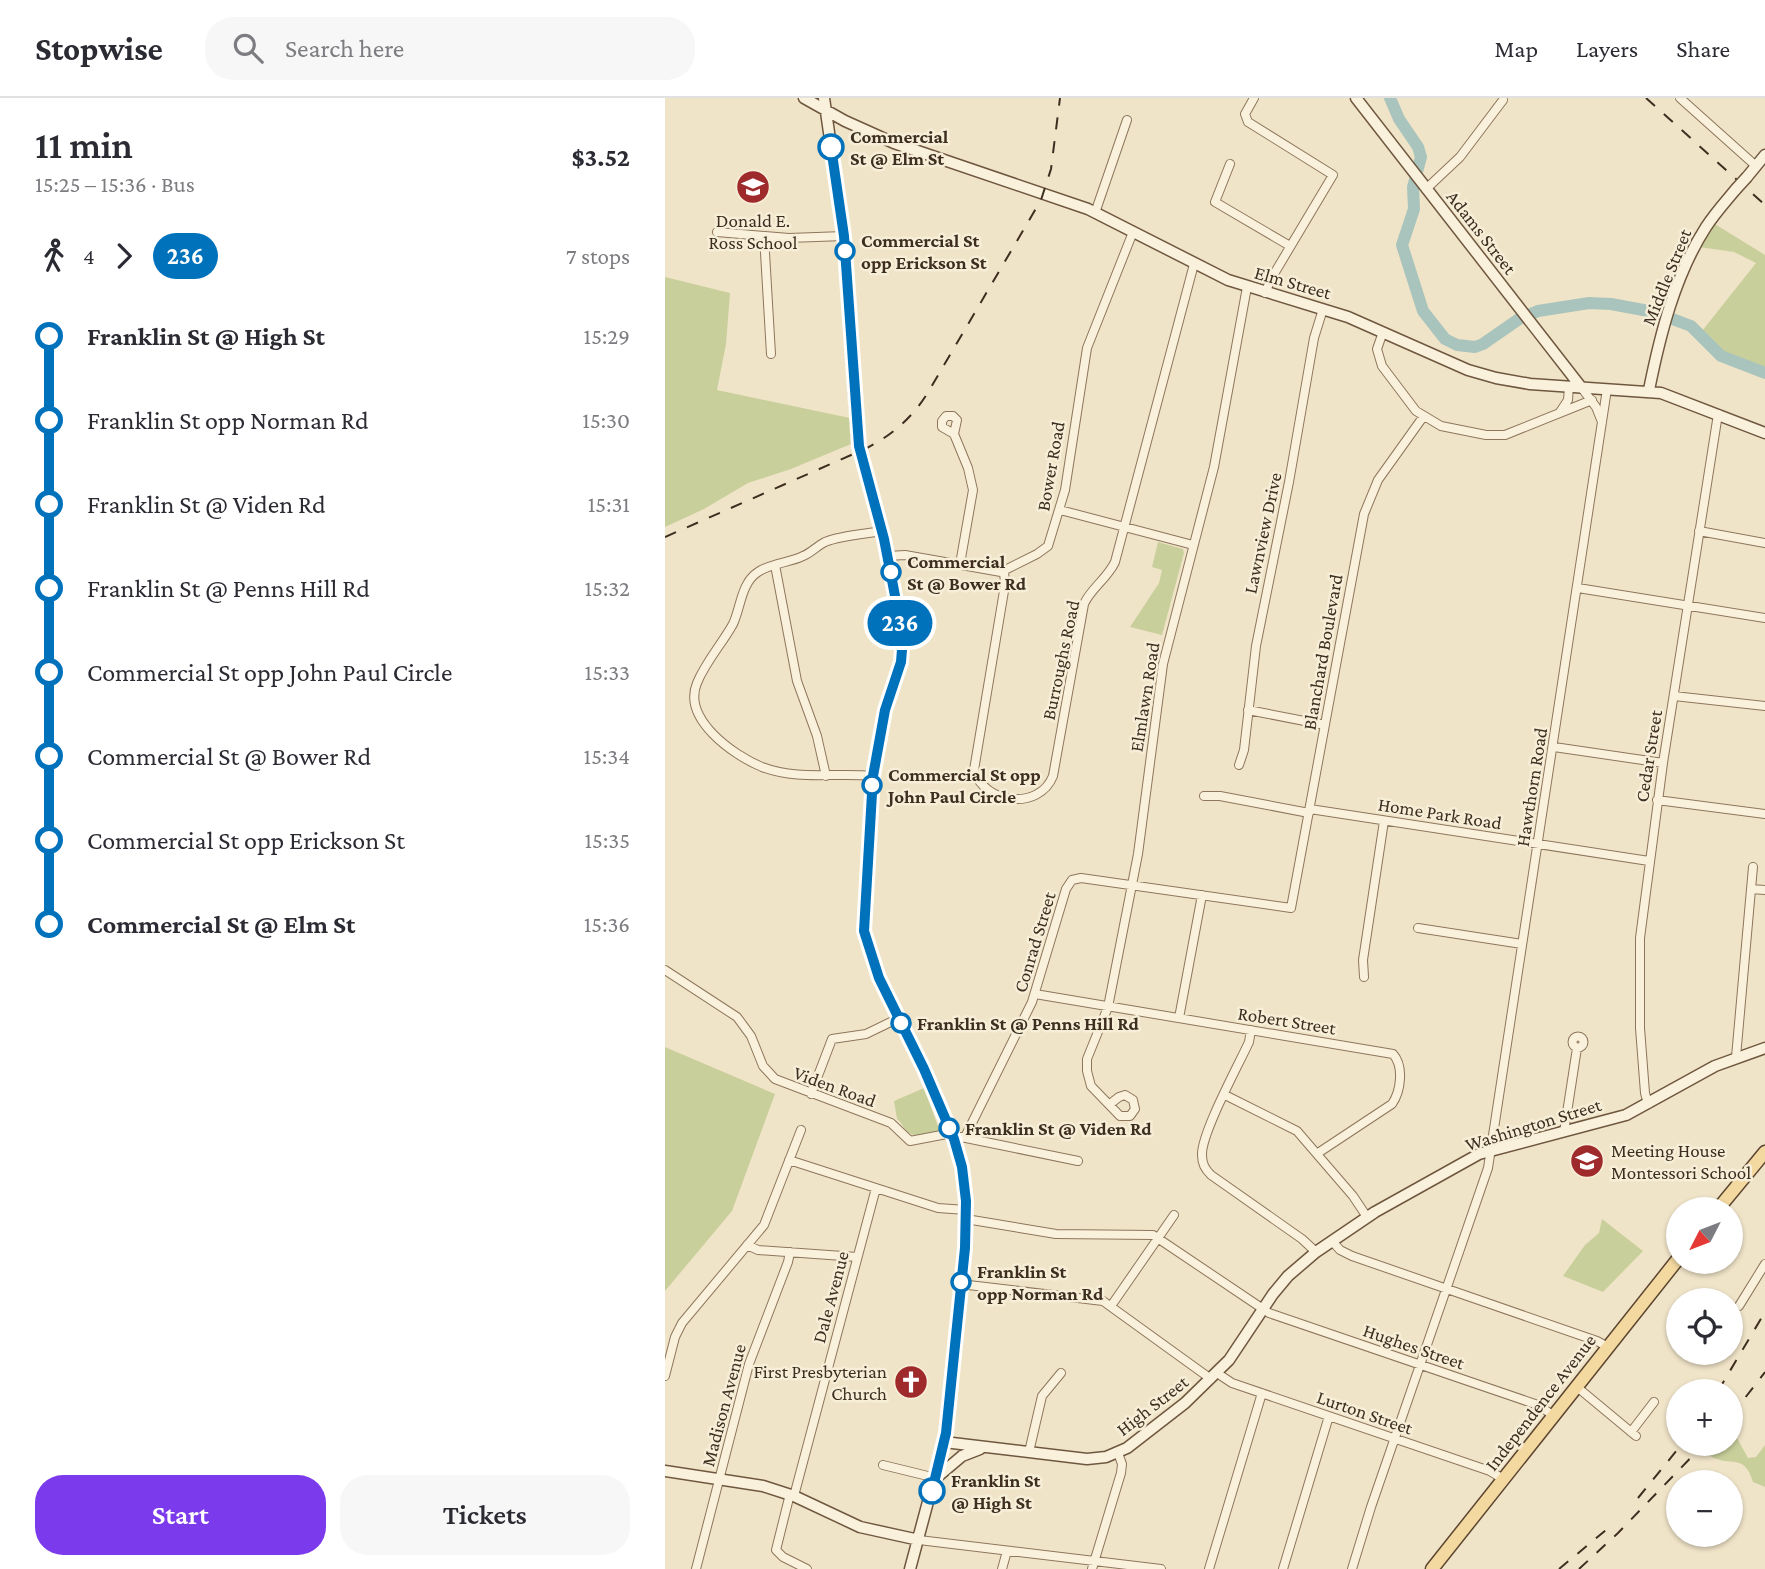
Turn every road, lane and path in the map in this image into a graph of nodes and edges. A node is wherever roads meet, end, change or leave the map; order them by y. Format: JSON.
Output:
{"nodes":[{"id":1,"x":804,"y":98,"type":"edge"},
{"id":2,"x":824,"y":98,"type":"edge"},
{"id":3,"x":1254,"y":98,"type":"edge"},
{"id":4,"x":1356,"y":98,"type":"edge"},
{"id":5,"x":1681,"y":98,"type":"edge"},
{"id":6,"x":1503,"y":100,"type":"dead end"},
{"id":7,"x":826,"y":111,"type":"junction"},
{"id":8,"x":1127,"y":120,"type":"dead end"},
{"id":9,"x":1765,"y":155,"type":"edge"},
{"id":10,"x":1230,"y":164,"type":"dead end"},
{"id":11,"x":1756,"y":166,"type":"junction"},
{"id":12,"x":1423,"y":185,"type":"junction"},
{"id":13,"x":1095,"y":212,"type":"junction"},
{"id":14,"x":717,"y":232,"type":"dead end"},
{"id":15,"x":1133,"y":232,"type":"junction"},
{"id":16,"x":764,"y":236,"type":"junction"},
{"id":17,"x":844,"y":236,"type":"junction"},
{"id":18,"x":1290,"y":246,"type":"junction"},
{"id":19,"x":1194,"y":264,"type":"junction"},
{"id":20,"x":1247,"y":287,"type":"junction"},
{"id":21,"x":1265,"y":293,"type":"junction"},
{"id":22,"x":1323,"y":309,"type":"junction"},
{"id":23,"x":1383,"y":332,"type":"junction"},
{"id":24,"x":771,"y":354,"type":"dead end"},
{"id":25,"x":1569,"y":386,"type":"junction"},
{"id":26,"x":1581,"y":387,"type":"junction"},
{"id":27,"x":1607,"y":389,"type":"junction"},
{"id":28,"x":1649,"y":390,"type":"junction"},
{"id":29,"x":1592,"y":400,"type":"junction"},
{"id":30,"x":1560,"y":412,"type":"junction"},
{"id":31,"x":1718,"y":414,"type":"junction"},
{"id":32,"x":1423,"y":417,"type":"junction"},
{"id":33,"x":1603,"y":428,"type":"junction"},
{"id":34,"x":1765,"y":433,"type":"edge"},
{"id":35,"x":954,"y":434,"type":"dead end"},
{"id":36,"x":1060,"y":510,"type":"junction"},
{"id":37,"x":1124,"y":527,"type":"junction"},
{"id":38,"x":883,"y":530,"type":"junction"},
{"id":39,"x":1699,"y":531,"type":"junction"},
{"id":40,"x":1765,"y":543,"type":"edge"},
{"id":41,"x":1193,"y":545,"type":"junction"},
{"id":42,"x":888,"y":556,"type":"junction"},
{"id":43,"x":775,"y":565,"type":"junction"},
{"id":44,"x":960,"y":565,"type":"junction"},
{"id":45,"x":1004,"y":571,"type":"junction"},
{"id":46,"x":1578,"y":588,"type":"junction"},
{"id":47,"x":1687,"y":604,"type":"junction"},
{"id":48,"x":1765,"y":618,"type":"edge"},
{"id":49,"x":1674,"y":696,"type":"junction"},
{"id":50,"x":1765,"y":706,"type":"edge"},
{"id":51,"x":1248,"y":710,"type":"junction"},
{"id":52,"x":1325,"y":725,"type":"junction"},
{"id":53,"x":1553,"y":747,"type":"junction"},
{"id":54,"x":1663,"y":763,"type":"junction"},
{"id":55,"x":1239,"y":765,"type":"dead end"},
{"id":56,"x":826,"y":776,"type":"junction"},
{"id":57,"x":873,"y":776,"type":"junction"},
{"id":58,"x":1204,"y":796,"type":"dead end"},
{"id":59,"x":1657,"y":800,"type":"junction"},
{"id":60,"x":1309,"y":811,"type":"junction"},
{"id":61,"x":1765,"y":814,"type":"edge"},
{"id":62,"x":1384,"y":821,"type":"junction"},
{"id":63,"x":1538,"y":844,"type":"junction"},
{"id":64,"x":1649,"y":861,"type":"junction"},
{"id":65,"x":1753,"y":867,"type":"dead end"},
{"id":66,"x":1132,"y":886,"type":"junction"},
{"id":67,"x":1751,"y":889,"type":"junction"},
{"id":68,"x":1765,"y":890,"type":"edge"},
{"id":69,"x":1202,"y":895,"type":"junction"},
{"id":70,"x":1291,"y":908,"type":"joint"},
{"id":71,"x":1418,"y":928,"type":"dead end"},
{"id":72,"x":1523,"y":944,"type":"junction"},
{"id":73,"x":665,"y":970,"type":"edge"},
{"id":74,"x":1364,"y":977,"type":"dead end"},
{"id":75,"x":1035,"y":994,"type":"junction"},
{"id":76,"x":1108,"y":1007,"type":"junction"},
{"id":77,"x":899,"y":1018,"type":"junction"},
{"id":78,"x":1179,"y":1018,"type":"junction"},
{"id":79,"x":1251,"y":1030,"type":"junction"},
{"id":80,"x":1577,"y":1048,"type":"dead end"},
{"id":81,"x":1765,"y":1048,"type":"edge"},
{"id":82,"x":1736,"y":1058,"type":"junction"},
{"id":83,"x":811,"y":1094,"type":"junction"},
{"id":84,"x":1225,"y":1095,"type":"junction"},
{"id":85,"x":1110,"y":1104,"type":"dead end"},
{"id":86,"x":1648,"y":1104,"type":"junction"},
{"id":87,"x":801,"y":1130,"type":"dead end"},
{"id":88,"x":1564,"y":1132,"type":"junction"},
{"id":89,"x":957,"y":1136,"type":"junction"},
{"id":90,"x":1490,"y":1151,"type":"junction"},
{"id":91,"x":1765,"y":1152,"type":"edge"},
{"id":92,"x":1318,"y":1153,"type":"junction"},
{"id":93,"x":789,"y":1160,"type":"junction"},
{"id":94,"x":1079,"y":1161,"type":"dead end"},
{"id":95,"x":876,"y":1188,"type":"junction"},
{"id":96,"x":1728,"y":1197,"type":"edge"},
{"id":97,"x":966,"y":1214,"type":"junction"},
{"id":98,"x":1174,"y":1215,"type":"dead end"},
{"id":99,"x":1367,"y":1217,"type":"junction"},
{"id":100,"x":1158,"y":1237,"type":"junction"},
{"id":101,"x":1332,"y":1241,"type":"junction"},
{"id":102,"x":747,"y":1245,"type":"junction"},
{"id":103,"x":790,"y":1252,"type":"junction"},
{"id":104,"x":1316,"y":1252,"type":"junction"},
{"id":105,"x":857,"y":1257,"type":"junction"},
{"id":106,"x":1765,"y":1264,"type":"edge"},
{"id":107,"x":1666,"y":1274,"type":"edge"},
{"id":108,"x":1288,"y":1276,"type":"joint"},
{"id":109,"x":960,"y":1284,"type":"junction"},
{"id":110,"x":1447,"y":1289,"type":"junction"},
{"id":111,"x":1743,"y":1300,"type":"edge"},
{"id":112,"x":1111,"y":1306,"type":"junction"},
{"id":113,"x":1263,"y":1309,"type":"junction"},
{"id":114,"x":1608,"y":1347,"type":"junction"},
{"id":115,"x":1420,"y":1365,"type":"junction"},
{"id":116,"x":1062,"y":1373,"type":"dead end"},
{"id":117,"x":665,"y":1376,"type":"edge"},
{"id":118,"x":1214,"y":1376,"type":"junction"},
{"id":119,"x":1577,"y":1387,"type":"junction"},
{"id":120,"x":1262,"y":1393,"type":"junction"},
{"id":121,"x":1654,"y":1402,"type":"dead end"},
{"id":122,"x":1329,"y":1416,"type":"junction"},
{"id":123,"x":1554,"y":1416,"type":"junction"},
{"id":124,"x":1395,"y":1439,"type":"junction"},
{"id":125,"x":944,"y":1442,"type":"junction"},
{"id":126,"x":985,"y":1448,"type":"junction"},
{"id":127,"x":1029,"y":1452,"type":"junction"},
{"id":128,"x":1118,"y":1452,"type":"junction"},
{"id":129,"x":883,"y":1465,"type":"dead end"},
{"id":130,"x":665,"y":1471,"type":"edge"},
{"id":131,"x":936,"y":1478,"type":"junction"},
{"id":132,"x":719,"y":1479,"type":"junction"},
{"id":133,"x":1503,"y":1479,"type":"junction"},
{"id":134,"x":792,"y":1495,"type":"junction"},
{"id":135,"x":919,"y":1540,"type":"junction"},
{"id":136,"x":1007,"y":1551,"type":"junction"},
{"id":137,"x":1093,"y":1565,"type":"edge"},
{"id":138,"x":696,"y":1569,"type":"edge"},
{"id":139,"x":807,"y":1569,"type":"edge"},
{"id":140,"x":910,"y":1569,"type":"edge"},
{"id":141,"x":1002,"y":1569,"type":"edge"},
{"id":142,"x":1161,"y":1569,"type":"edge"},
{"id":143,"x":1209,"y":1569,"type":"edge"},
{"id":144,"x":1283,"y":1569,"type":"edge"},
{"id":145,"x":1352,"y":1569,"type":"edge"},
{"id":146,"x":1432,"y":1569,"type":"edge"}],
"edges":[{"from":1,"to":7,"type":"main road","name":"Elm Street"},
{"from":2,"to":7,"type":"main road"},
{"from":3,"to":18,"type":"street"},
{"from":4,"to":12,"type":"main road","name":"Adams Street"},
{"from":5,"to":11,"type":"street"},
{"from":6,"to":12,"type":"street"},
{"from":7,"to":13,"type":"main road","name":"Elm Street"},
{"from":7,"to":17,"type":"main road"},
{"from":8,"to":13,"type":"street"},
{"from":9,"to":11,"type":"main road","name":"Middle Street"},
{"from":10,"to":18,"type":"street"},
{"from":11,"to":28,"type":"main road","name":"Middle Street","bridge":true},
{"from":12,"to":26,"type":"main road","name":"Adams Street"},
{"from":13,"to":15,"type":"main road","name":"Elm Street"},
{"from":14,"to":16,"type":"street"},
{"from":15,"to":19,"type":"main road","name":"Elm Street"},
{"from":15,"to":36,"type":"street","name":"Bower Road"},
{"from":16,"to":17,"type":"street"},
{"from":16,"to":24,"type":"street"},
{"from":17,"to":38,"type":"main road"},
{"from":18,"to":21,"type":"street"},
{"from":19,"to":20,"type":"main road","name":"Elm Street"},
{"from":19,"to":37,"type":"street","name":"Burroughs Road"},
{"from":20,"to":21,"type":"main road","name":"Elm Street"},
{"from":20,"to":41,"type":"street","name":"Elmlawn Road"},
{"from":21,"to":22,"type":"main road","name":"Elm Street"},
{"from":22,"to":23,"type":"main road","name":"Elm Street"},
{"from":22,"to":51,"type":"street","name":"Lawnview Drive"},
{"from":23,"to":25,"type":"main road","name":"Elm Street"},
{"from":23,"to":32,"type":"street"},
{"from":25,"to":26,"type":"main road","name":"Elm Street"},
{"from":25,"to":30,"type":"street"},
{"from":26,"to":27,"type":"main road","name":"Elm Street"},
{"from":26,"to":29,"type":"street"},
{"from":27,"to":28,"type":"main road","name":"Elm Street"},
{"from":27,"to":33,"type":"street","name":"Hawthorn Road"},
{"from":28,"to":31,"type":"main road","name":"Elm Street"},
{"from":29,"to":30,"type":"street"},
{"from":29,"to":33,"type":"street"},
{"from":30,"to":32,"type":"street"},
{"from":31,"to":34,"type":"main road","name":"Elm Street"},
{"from":31,"to":39,"type":"street","name":"Cedar Street"},
{"from":32,"to":52,"type":"street","name":"Blanchard Boulevard"},
{"from":33,"to":46,"type":"street","name":"Hawthorn Road"},
{"from":35,"to":44,"type":"street"},
{"from":36,"to":37,"type":"street"},
{"from":36,"to":45,"type":"street","name":"Bower Road"},
{"from":37,"to":41,"type":"street"},
{"from":37,"to":45,"type":"street","name":"Burroughs Road"},
{"from":38,"to":42,"type":"main road"},
{"from":38,"to":43,"type":"street"},
{"from":39,"to":40,"type":"street"},
{"from":39,"to":47,"type":"street","name":"Cedar Street"},
{"from":41,"to":66,"type":"street","name":"Elmlawn Road"},
{"from":42,"to":44,"type":"street"},
{"from":42,"to":57,"type":"main road"},
{"from":43,"to":56,"type":"street"},
{"from":43,"to":56,"type":"street"},
{"from":44,"to":45,"type":"street"},
{"from":46,"to":47,"type":"street"},
{"from":46,"to":53,"type":"street","name":"Hawthorn Road"},
{"from":47,"to":48,"type":"street"},
{"from":47,"to":49,"type":"street","name":"Cedar Street"},
{"from":49,"to":50,"type":"street"},
{"from":49,"to":54,"type":"street","name":"Cedar Street"},
{"from":51,"to":52,"type":"street"},
{"from":51,"to":55,"type":"street","name":"Lawnview Drive"},
{"from":52,"to":60,"type":"street","name":"Blanchard Boulevard"},
{"from":53,"to":54,"type":"street"},
{"from":53,"to":63,"type":"street","name":"Hawthorn Road"},
{"from":54,"to":59,"type":"street","name":"Cedar Street"},
{"from":56,"to":57,"type":"street"},
{"from":57,"to":77,"type":"main road"},
{"from":58,"to":60,"type":"street","name":"Home Park Road"},
{"from":59,"to":61,"type":"street"},
{"from":59,"to":64,"type":"street","name":"Cedar Street"},
{"from":60,"to":62,"type":"street","name":"Home Park Road"},
{"from":60,"to":70,"type":"street","name":"Blanchard Boulevard"},
{"from":62,"to":63,"type":"street","name":"Home Park Road"},
{"from":62,"to":74,"type":"street"},
{"from":63,"to":64,"type":"street","name":"Home Park Road"},
{"from":63,"to":72,"type":"street","name":"Hawthorn Road"},
{"from":64,"to":86,"type":"street","name":"Cedar Street"},
{"from":65,"to":67,"type":"street"},
{"from":66,"to":69,"type":"street","name":"Conrad Street"},
{"from":66,"to":75,"type":"street","name":"Conrad Street"},
{"from":66,"to":76,"type":"street","name":"Elmlawn Road"},
{"from":67,"to":68,"type":"street"},
{"from":67,"to":82,"type":"street"},
{"from":69,"to":70,"type":"street","name":"Conrad Street"},
{"from":69,"to":78,"type":"street"},
{"from":71,"to":72,"type":"street"},
{"from":72,"to":90,"type":"street","name":"Hawthorn Road"},
{"from":73,"to":83,"type":"street","name":"Viden Road"},
{"from":75,"to":76,"type":"street","name":"Robert Street"},
{"from":75,"to":89,"type":"street","name":"Conrad Street"},
{"from":76,"to":78,"type":"street","name":"Robert Street"},
{"from":76,"to":85,"type":"street","name":"Elmlawn Road"},
{"from":77,"to":83,"type":"street"},
{"from":77,"to":89,"type":"main road"},
{"from":78,"to":79,"type":"street","name":"Robert Street"},
{"from":79,"to":84,"type":"street"},
{"from":79,"to":92,"type":"street","name":"Robert Street"},
{"from":80,"to":88,"type":"street"},
{"from":81,"to":82,"type":"main road","name":"Washington Street"},
{"from":82,"to":86,"type":"main road","name":"Washington Street"},
{"from":83,"to":89,"type":"street","name":"Viden Road"},
{"from":84,"to":92,"type":"street"},
{"from":84,"to":104,"type":"street"},
{"from":86,"to":88,"type":"main road","name":"Washington Street"},
{"from":87,"to":93,"type":"street"},
{"from":88,"to":90,"type":"main road","name":"Washington Street"},
{"from":89,"to":94,"type":"street"},
{"from":89,"to":97,"type":"main road"},
{"from":90,"to":99,"type":"main road","name":"Washington Street"},
{"from":90,"to":110,"type":"street","name":"Hawthorn Road"},
{"from":91,"to":96,"type":"main road"},
{"from":92,"to":99,"type":"street"},
{"from":93,"to":95,"type":"street"},
{"from":93,"to":102,"type":"street"},
{"from":95,"to":97,"type":"street"},
{"from":95,"to":105,"type":"street","name":"Dale Avenue"},
{"from":97,"to":100,"type":"street"},
{"from":97,"to":109,"type":"main road"},
{"from":98,"to":100,"type":"street"},
{"from":99,"to":101,"type":"main road","name":"Washington Street"},
{"from":100,"to":112,"type":"street"},
{"from":100,"to":113,"type":"street","name":"Hughes Street"},
{"from":101,"to":104,"type":"main road","name":"Washington Street"},
{"from":101,"to":110,"type":"street"},
{"from":102,"to":103,"type":"street"},
{"from":102,"to":117,"type":"street"},
{"from":103,"to":105,"type":"street"},
{"from":103,"to":132,"type":"street","name":"Madison Avenue"},
{"from":104,"to":108,"type":"main road","name":"Washington Street"},
{"from":105,"to":134,"type":"street","name":"Dale Avenue"},
{"from":106,"to":111,"type":"street"},
{"from":107,"to":114,"type":"main road","name":"Independence Avenue"},
{"from":108,"to":113,"type":"main road","name":"High Street"},
{"from":109,"to":112,"type":"street"},
{"from":109,"to":125,"type":"main road"},
{"from":110,"to":114,"type":"street"},
{"from":110,"to":115,"type":"street","name":"Hawthorn Road"},
{"from":112,"to":118,"type":"street","name":"Lurton Street"},
{"from":113,"to":115,"type":"street","name":"Hughes Street"},
{"from":113,"to":118,"type":"main road","name":"High Street"},
{"from":114,"to":119,"type":"main road","name":"Independence Avenue"},
{"from":115,"to":123,"type":"street","name":"Hughes Street"},
{"from":115,"to":124,"type":"street","name":"Hawthorn Road"},
{"from":116,"to":127,"type":"street"},
{"from":118,"to":120,"type":"street","name":"Lurton Street"},
{"from":118,"to":128,"type":"main road","name":"High Street"},
{"from":119,"to":121,"type":"street"},
{"from":119,"to":123,"type":"main road","name":"Independence Avenue"},
{"from":120,"to":122,"type":"street","name":"Lurton Street"},
{"from":120,"to":143,"type":"street"},
{"from":122,"to":124,"type":"street","name":"Lurton Street"},
{"from":122,"to":144,"type":"street"},
{"from":123,"to":133,"type":"main road","name":"Independence Avenue"},
{"from":124,"to":133,"type":"street","name":"Lurton Street"},
{"from":124,"to":145,"type":"street","name":"Hawthorn Road"},
{"from":125,"to":126,"type":"main road","name":"High Street"},
{"from":125,"to":131,"type":"main road"},
{"from":126,"to":127,"type":"main road","name":"High Street"},
{"from":126,"to":131,"type":"main road"},
{"from":127,"to":128,"type":"main road","name":"High Street"},
{"from":128,"to":137,"type":"street"},
{"from":129,"to":131,"type":"street"},
{"from":130,"to":132,"type":"main road"},
{"from":131,"to":135,"type":"main road"},
{"from":132,"to":134,"type":"main road"},
{"from":132,"to":138,"type":"street","name":"Madison Avenue"},
{"from":133,"to":146,"type":"main road","name":"Independence Avenue"},
{"from":134,"to":135,"type":"main road"},
{"from":134,"to":139,"type":"street","name":"Dale Avenue"},
{"from":135,"to":136,"type":"street"},
{"from":135,"to":140,"type":"main road"},
{"from":136,"to":137,"type":"street"},
{"from":136,"to":141,"type":"street"},
{"from":137,"to":142,"type":"street"}]}
